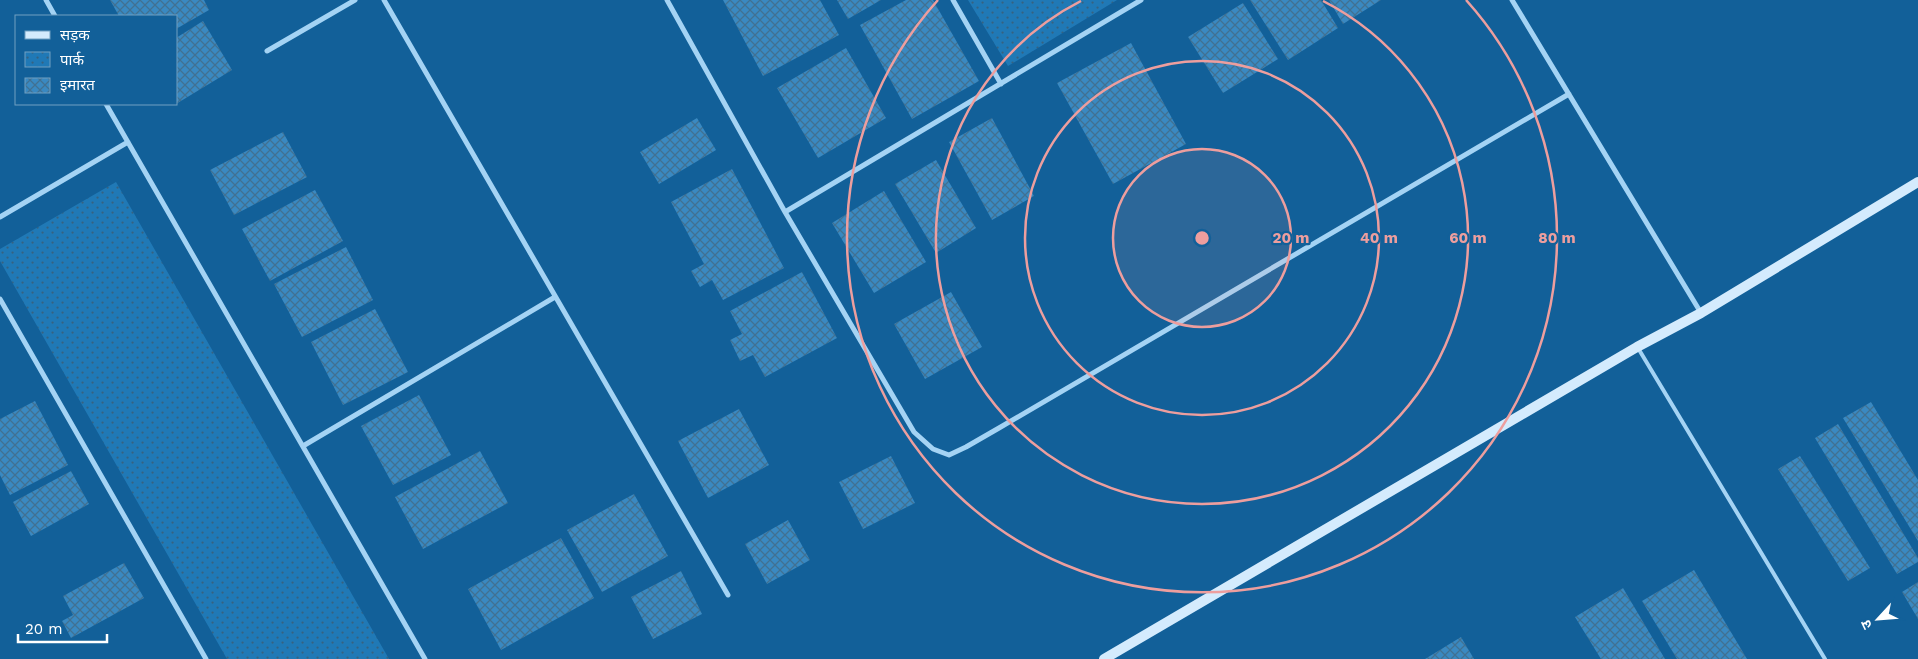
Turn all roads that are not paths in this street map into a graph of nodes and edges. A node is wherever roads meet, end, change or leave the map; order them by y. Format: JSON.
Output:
{"nodes":[{"id":1,"x":46,"y":0,"type":"edge"},
{"id":2,"x":355,"y":0,"type":"edge"},
{"id":3,"x":384,"y":0,"type":"edge"},
{"id":4,"x":667,"y":0,"type":"edge"},
{"id":5,"x":952,"y":0,"type":"edge"},
{"id":6,"x":1141,"y":0,"type":"edge"},
{"id":7,"x":1512,"y":0,"type":"edge"},
{"id":8,"x":54,"y":15,"type":"edge"},
{"id":9,"x":267,"y":51,"type":"dead end"},
{"id":10,"x":1001,"y":84,"type":"junction"},
{"id":11,"x":1569,"y":94,"type":"junction"},
{"id":12,"x":107,"y":105,"type":"edge"},
{"id":13,"x":128,"y":142,"type":"junction"},
{"id":14,"x":1918,"y":182,"type":"edge"},
{"id":15,"x":785,"y":212,"type":"junction"},
{"id":16,"x":0,"y":217,"type":"edge"},
{"id":17,"x":555,"y":297,"type":"junction"},
{"id":18,"x":0,"y":299,"type":"edge"},
{"id":19,"x":1701,"y":313,"type":"junction"},
{"id":20,"x":1637,"y":347,"type":"junction"},
{"id":21,"x":303,"y":446,"type":"junction"},
{"id":22,"x":728,"y":595,"type":"dead end"},
{"id":23,"x":206,"y":659,"type":"edge"},
{"id":24,"x":425,"y":659,"type":"edge"},
{"id":25,"x":1104,"y":659,"type":"edge"},
{"id":26,"x":1825,"y":659,"type":"edge"}],
"edges":[{"from":1,"to":8,"type":"street"},
{"from":2,"to":9,"type":"street"},
{"from":3,"to":17,"type":"street"},
{"from":4,"to":15,"type":"street"},
{"from":5,"to":10,"type":"street"},
{"from":6,"to":10,"type":"street"},
{"from":7,"to":11,"type":"street"},
{"from":10,"to":15,"type":"street"},
{"from":11,"to":15,"type":"street"},
{"from":11,"to":19,"type":"street"},
{"from":12,"to":13,"type":"street"},
{"from":13,"to":16,"type":"street"},
{"from":13,"to":21,"type":"street"},
{"from":14,"to":19,"type":"street"},
{"from":17,"to":21,"type":"street"},
{"from":17,"to":22,"type":"street"},
{"from":18,"to":23,"type":"street"},
{"from":19,"to":20,"type":"street"},
{"from":20,"to":25,"type":"street"},
{"from":20,"to":26,"type":"lane"},
{"from":21,"to":24,"type":"street"}]}
